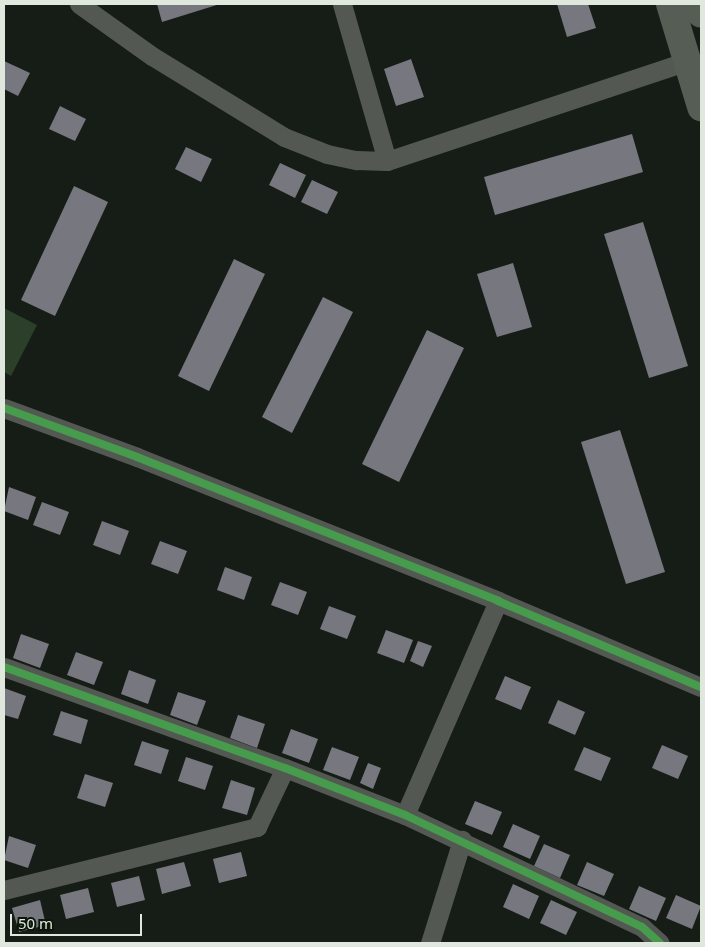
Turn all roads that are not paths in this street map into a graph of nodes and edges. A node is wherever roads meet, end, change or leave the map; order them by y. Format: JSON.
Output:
{"nodes":[{"id":1,"x":79,"y":4,"type":"edge"},
{"id":2,"x":342,"y":4,"type":"edge"},
{"id":3,"x":670,"y":4,"type":"edge"},
{"id":4,"x":698,"y":4,"type":"edge"},
{"id":5,"x":701,"y":14,"type":"edge"},
{"id":6,"x":688,"y":61,"type":"junction"},
{"id":7,"x":701,"y":107,"type":"edge"},
{"id":8,"x":387,"y":162,"type":"junction"},
{"id":9,"x":4,"y":408,"type":"edge"},
{"id":10,"x":498,"y":601,"type":"junction"},
{"id":11,"x":4,"y":667,"type":"edge"},
{"id":12,"x":701,"y":686,"type":"edge"},
{"id":13,"x":285,"y":768,"type":"junction"},
{"id":14,"x":405,"y":814,"type":"junction"},
{"id":15,"x":462,"y":840,"type":"junction"},
{"id":16,"x":4,"y":878,"type":"edge"},
{"id":17,"x":24,"y":885,"type":"junction"},
{"id":18,"x":4,"y":890,"type":"edge"},
{"id":19,"x":430,"y":943,"type":"edge"},
{"id":20,"x":660,"y":943,"type":"edge"}],
"edges":[{"from":1,"to":8,"type":"street"},
{"from":2,"to":8,"type":"street"},
{"from":3,"to":6,"type":"main road"},
{"from":4,"to":5,"type":"main road"},
{"from":6,"to":7,"type":"main road"},
{"from":6,"to":8,"type":"street"},
{"from":9,"to":10,"type":"street"},
{"from":10,"to":12,"type":"street"},
{"from":10,"to":14,"type":"street"},
{"from":11,"to":13,"type":"street"},
{"from":13,"to":14,"type":"street"},
{"from":13,"to":17,"type":"street"},
{"from":14,"to":15,"type":"street"},
{"from":15,"to":19,"type":"street"},
{"from":15,"to":20,"type":"street"},
{"from":16,"to":17,"type":"street"},
{"from":17,"to":18,"type":"street"}]}
